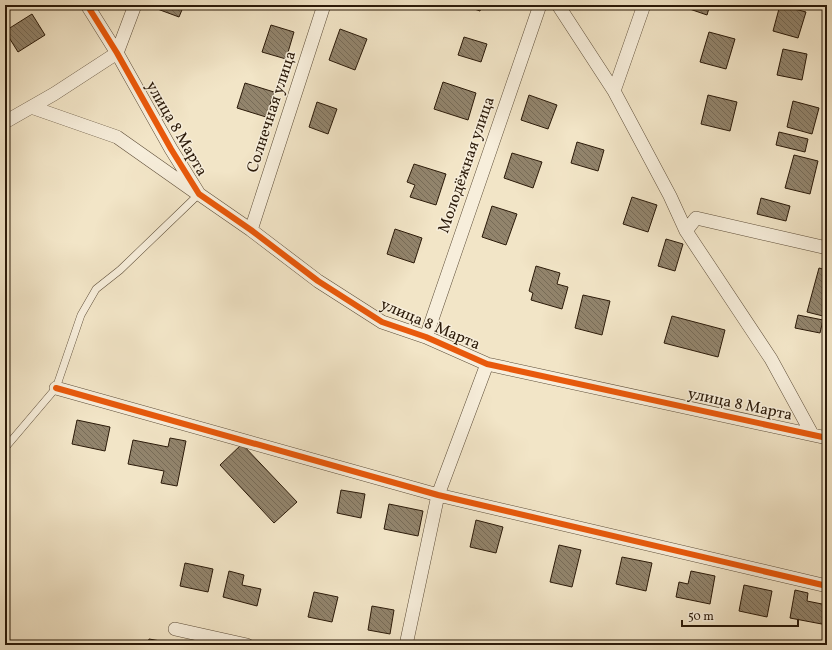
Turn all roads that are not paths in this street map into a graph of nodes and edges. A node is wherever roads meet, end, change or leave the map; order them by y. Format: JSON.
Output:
{"nodes":[{"id":1,"x":87,"y":5,"type":"edge"},
{"id":2,"x":135,"y":5,"type":"edge"},
{"id":3,"x":324,"y":5,"type":"edge"},
{"id":4,"x":540,"y":5,"type":"edge"},
{"id":5,"x":558,"y":5,"type":"edge"},
{"id":6,"x":644,"y":5,"type":"edge"},
{"id":7,"x":117,"y":53,"type":"junction"},
{"id":8,"x":614,"y":91,"type":"junction"},
{"id":9,"x":31,"y":107,"type":"junction"},
{"id":10,"x":5,"y":122,"type":"edge"},
{"id":11,"x":199,"y":194,"type":"junction"},
{"id":12,"x":251,"y":230,"type":"junction"},
{"id":13,"x":686,"y":231,"type":"junction"},
{"id":14,"x":827,"y":248,"type":"edge"},
{"id":15,"x":426,"y":337,"type":"junction"},
{"id":16,"x":487,"y":364,"type":"junction"},
{"id":17,"x":56,"y":388,"type":"junction"},
{"id":18,"x":812,"y":434,"type":"junction"},
{"id":19,"x":827,"y":438,"type":"edge"},
{"id":20,"x":5,"y":448,"type":"edge"},
{"id":21,"x":438,"y":495,"type":"junction"},
{"id":22,"x":827,"y":586,"type":"edge"},
{"id":23,"x":175,"y":629,"type":"dead end"},
{"id":24,"x":247,"y":645,"type":"edge"},
{"id":25,"x":406,"y":645,"type":"edge"}],
"edges":[{"from":1,"to":7,"type":"street","name":"улица 8 Марта"},
{"from":2,"to":7,"type":"street"},
{"from":3,"to":12,"type":"street","name":"Солнечная улица"},
{"from":4,"to":15,"type":"street","name":"Молодёжная улица"},
{"from":5,"to":8,"type":"street"},
{"from":6,"to":8,"type":"street"},
{"from":7,"to":9,"type":"street"},
{"from":7,"to":11,"type":"street","name":"улица 8 Марта"},
{"from":8,"to":13,"type":"street"},
{"from":9,"to":10,"type":"street"},
{"from":9,"to":11,"type":"street"},
{"from":11,"to":12,"type":"street","name":"улица 8 Марта"},
{"from":11,"to":17,"type":"lane"},
{"from":12,"to":15,"type":"street","name":"улица 8 Марта"},
{"from":13,"to":14,"type":"street"},
{"from":13,"to":18,"type":"street"},
{"from":15,"to":16,"type":"street","name":"улица 8 Марта"},
{"from":16,"to":18,"type":"street","name":"улица 8 Марта"},
{"from":16,"to":21,"type":"street"},
{"from":17,"to":20,"type":"lane"},
{"from":17,"to":21,"type":"street"},
{"from":18,"to":19,"type":"street","name":"улица 8 Марта"},
{"from":21,"to":22,"type":"street"},
{"from":21,"to":25,"type":"street"},
{"from":23,"to":24,"type":"street"}]}
